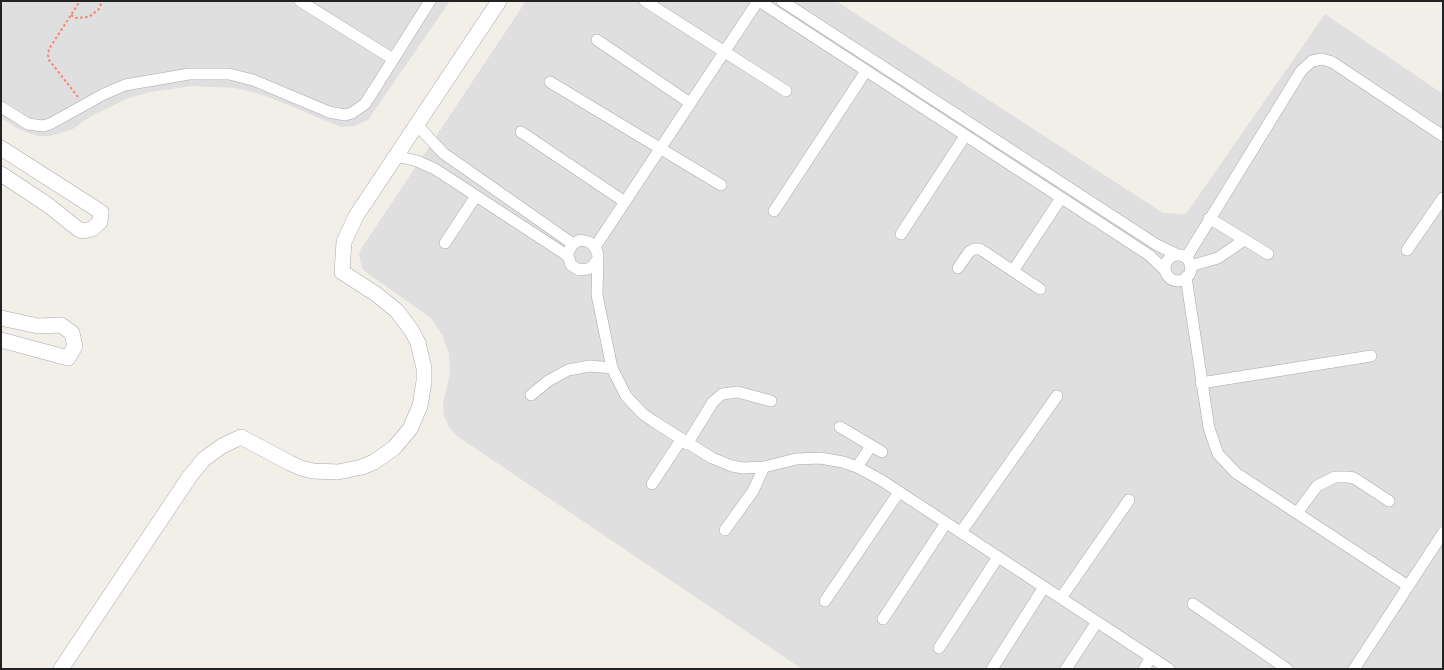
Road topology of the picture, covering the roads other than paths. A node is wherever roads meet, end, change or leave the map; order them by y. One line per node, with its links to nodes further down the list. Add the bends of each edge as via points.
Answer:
1 (300, 1): 11 (street)
2 (430, 1): 11 (street)
3 (499, 1): 17 (street)
4 (645, 1): 10 (street)
5 (759, 1): 8 (street); 10 (street)
6 (782, 1): 7 (street)
7 (810, 19): 8 (street); 25 (street)
8 (802, 30): 12 (street)
9 (596, 40): 15 (street)
10 (725, 52): 14 (street); 15 (street)
11 (393, 59): 16 (street, via 365,104 345,115 329,112 253,80 229,74 189,74 125,86 43,126 28,124)
12 (866, 71): 19 (street); 33 (street)
13 (550, 82): 22 (street)
14 (786, 91)
15 (690, 103): 22 (street)
16 (1, 106)
17 (417, 125): 23 (street); 24 (street)
18 (521, 132): 32 (street)
19 (965, 136): 25 (street); 35 (street)
20 (1443, 136): 34 (street, via 1332,62 1312,61 1304,67)
21 (1, 148): 26 (street, via 101,212 100,222 92,229 82,231)
22 (660, 149): 28 (street); 32 (street)
23 (396, 156): 27 (street); 85 (street, via 351,224 344,242 342,272 397,311 418,343 424,381 420,406 410,429 384,455 362,466 338,472 302,468 241,437 222,446 204,459 190,476)
24 (452, 161): 27 (street); 38 (street)
25 (1016, 162): 30 (street); 44 (street)
26 (1, 174)
27 (443, 174): 29 (street)
28 (722, 185)
29 (476, 196): 37 (street); 42 (street)
30 (1061, 198): 47 (street, via 1149,255); 48 (street)
31 (1443, 198): 40 (street)
32 (625, 202): 39 (street)
33 (774, 211)
34 (1209, 218): 36 (street); 44 (street)
35 (901, 234)
36 (1244, 240): 41 (street); 44 (street, via 1218,258)
37 (445, 243)
38 (573, 244): 39 (street, via 585,240); 42 (street)
39 (595, 247): 43 (street)
40 (1407, 250)
41 (1268, 254)
42 (568, 256): 45 (street)
43 (597, 260): 45 (street, via 588,269); 51 (street)
44 (1185, 260): 47 (street, via 1170,258); 49 (street, via 1189,274)
45 (575, 268): 51 (street)
46 (958, 268): 48 (street, via 969,252 977,248)
47 (1165, 270): 49 (street, via 1176,280)
48 (1013, 271): 50 (street)
49 (1186, 277): 56 (street)
50 (1040, 289)
51 (597, 296): 55 (street)
52 (1, 318): 53 (street, via 38,326 61,325 69,329 75,342 74,351 68,358)
53 (1, 340)
54 (1371, 356): 56 (street)
55 (612, 368): 57 (street, via 590,366 568,370); 61 (street, via 620,387 634,405)
56 (1201, 383): 70 (street, via 1210,437 1223,461 1236,474)
57 (531, 395)
58 (1057, 396): 73 (street)
59 (771, 400): 61 (street, via 738,392 722,394)
60 (840, 427): 62 (street)
61 (684, 442): 64 (street, via 732,466); 66 (street)
62 (871, 446): 63 (street); 65 (street)
63 (882, 452)
64 (764, 467): 65 (street, via 808,458 832,459); 72 (street, via 753,491)
65 (857, 467): 67 (street)
66 (652, 484)
67 (899, 492): 71 (street); 79 (street)
68 (1129, 500): 78 (street)
69 (1389, 501): 70 (street, via 1354,478 1335,477 1317,486)
70 (1297, 513): 76 (street)
71 (946, 523): 73 (street); 81 (street)
72 (725, 530)
73 (961, 532): 75 (street)
74 (1443, 533): 76 (street)
75 (998, 557): 77 (street); 83 (street)
76 (1408, 586): 91 (street)
77 (1044, 587): 78 (street); 86 (street)
78 (1061, 598): 82 (street)
79 (824, 601)
80 (1193, 604): 90 (street)
81 (884, 619)
82 (1098, 622): 84 (street); 87 (street)
83 (939, 648)
84 (1151, 658): 88 (street); 89 (street)
85 (61, 669)
86 (992, 669)
87 (1066, 669)
88 (1144, 669)
89 (1169, 669)
90 (1287, 669)
91 (1354, 669)

